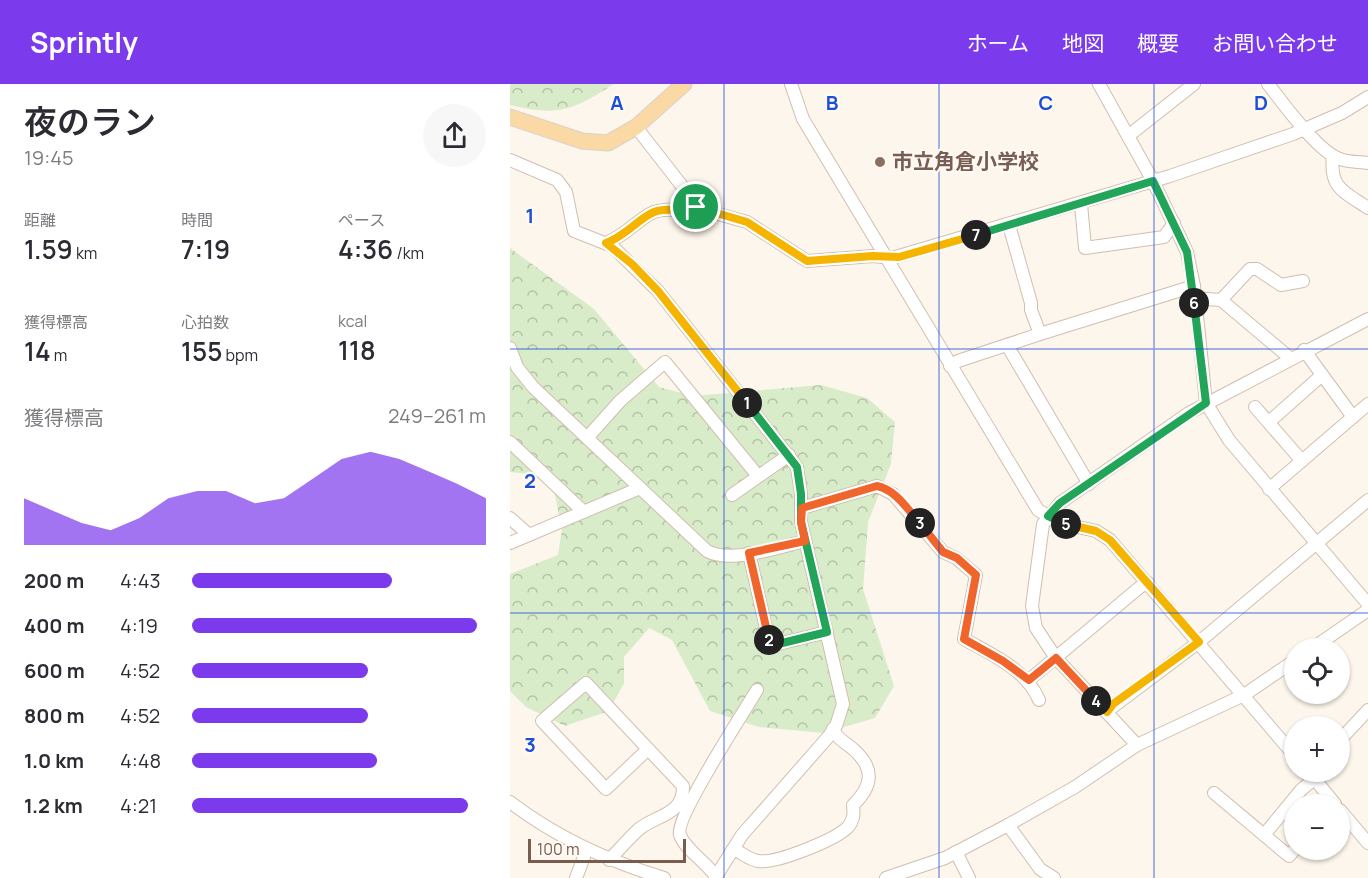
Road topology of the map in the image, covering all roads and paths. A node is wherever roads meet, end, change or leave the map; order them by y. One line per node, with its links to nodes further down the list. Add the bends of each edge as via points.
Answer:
1 (684, 84): 8 (main road)
2 (791, 84): 21 (street, via 803,119)
3 (1099, 84): 10 (street)
4 (1194, 84): 10 (street)
5 (1269, 84): 9 (street)
6 (1368, 97): 9 (street)
7 (510, 117): 8 (main road, via 601,144 612,142)
8 (636, 127): 16 (street)
9 (1305, 129): 11 (street); 14 (street)
10 (1128, 136): 14 (street)
11 (1333, 156): 13 (street); 17 (street, via 1331,171 1338,188)
12 (510, 160): 20 (street, via 557,180 566,192 574,231)
13 (1368, 163)
14 (1153, 181): 15 (street); 18 (street)
15 (1081, 204): 18 (street, via 1085,248 1164,237); 19 (street)
16 (696, 207): 20 (street, via 654,211 627,234); 21 (street, via 747,222 807,261)
17 (1368, 208)
18 (1173, 223): 23 (street, via 1187,252)
19 (1009, 225): 21 (street, via 899,257); 26 (street)
20 (606, 243): 40 (street, via 658,291)
21 (886, 257): 31 (street)
22 (1303, 281): 24 (street, via 1281,285 1257,269 1250,269)
23 (1194, 292): 24 (street); 26 (street); 33 (street)
24 (1221, 300): 30 (street)
25 (1368, 319): 29 (street)
26 (1040, 334): 27 (street)
27 (1007, 345): 31 (street); 43 (street)
28 (510, 348): 38 (street, via 524,377)
29 (1304, 350): 30 (street); 32 (street)
30 (1290, 358): 33 (street)
31 (950, 366): 50 (street, via 1030,498)
32 (1322, 375): 36 (street); 37 (street)
33 (1206, 403): 43 (street); 45 (street, via 1220,428)
34 (1368, 404): 36 (street)
35 (1255, 407): 37 (street)
36 (1353, 417): 41 (street)
37 (1269, 422): 41 (street)
38 (587, 438): 42 (street, via 620,401 665,362); 44 (street)
39 (510, 442): 49 (street)
40 (789, 455): 42 (street); 48 (street, via 797,467)
41 (1302, 461): 45 (street)
42 (758, 476): 46 (street)
43 (1089, 484): 50 (street)
44 (640, 488): 49 (street); 56 (street, via 708,551 725,557)
45 (1269, 489): 55 (street)
46 (732, 495)
47 (1368, 500): 55 (street)
48 (802, 508): 53 (street); 65 (street, via 877,486 886,488 943,552 957,558 976,575 964,639)
49 (585, 512): 52 (street)
50 (1048, 516): 57 (street, via 1060,523 1096,531 1110,540); 63 (street, via 1043,524 1032,617)
51 (510, 518): 52 (street)
52 (529, 535): 54 (street)
53 (805, 541): 56 (street); 60 (street)
54 (510, 543)
55 (1316, 544): 58 (street); 62 (street)
56 (749, 553): 60 (street, via 770,646)
57 (1148, 583): 62 (street); 63 (street)
58 (1368, 604)
59 (1368, 610): 61 (street)
60 (827, 632): 71 (street, via 843,704)
61 (1327, 638)
62 (1199, 642): 67 (street); 70 (street)
63 (1056, 658): 65 (street); 70 (street)
64 (1284, 668): 67 (street)
65 (1029, 680): 68 (street)
66 (757, 690): 93 (street, via 680,826 681,837)
67 (1244, 695): 73 (street); 74 (street)
68 (1039, 700)
69 (1368, 710): 72 (street)
70 (1107, 712): 74 (street)
71 (833, 729): 85 (street); 85 (street, via 837,738 859,754 869,776 866,790 853,805 849,826 819,843 773,859 756,861)
72 (1350, 729)
73 (1284, 743)
74 (1137, 745): 82 (street, via 1075,787)
75 (648, 749): 75 (street, via 586,683 543,721 606,789); 89 (street, via 683,786 682,798 667,815 641,827)
76 (1306, 782): 83 (street)
77 (1318, 782): 79 (street)
78 (1214, 793): 83 (street)
79 (1327, 794)
80 (511, 805): 89 (street, via 579,847)
81 (1350, 822): 84 (street)
82 (1008, 825): 86 (street); 96 (street, via 1032,860)
83 (1264, 835): 87 (street)
84 (1368, 843)
85 (733, 849): 93 (street)
86 (956, 852): 90 (street); 95 (street)
87 (1284, 852)
88 (584, 857): 91 (street)
89 (609, 860): 92 (street)
90 (922, 873): 94 (street)
91 (576, 878)
92 (664, 878)
93 (716, 878)
94 (886, 878)
95 (969, 878)
96 (1054, 878)

